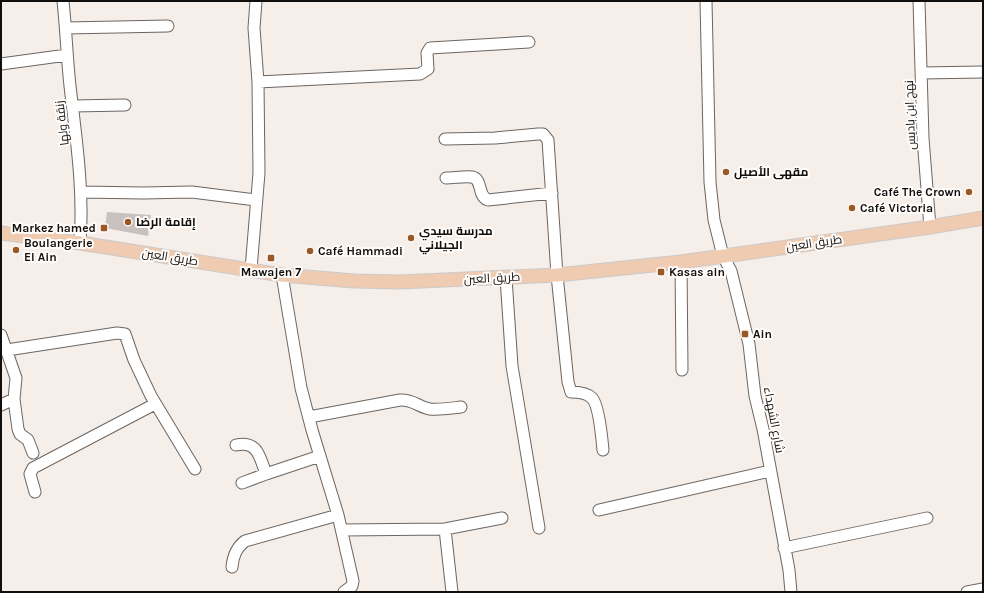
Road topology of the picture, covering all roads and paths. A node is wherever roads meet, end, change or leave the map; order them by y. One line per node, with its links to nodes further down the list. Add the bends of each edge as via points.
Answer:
1 (63, 1): 6 (street, زنقة ولها)
2 (256, 1): 12 (street, via 254,28)
3 (706, 1): 24 (street, شارع الشهداء, via 710,182 714,220)
4 (919, 1): 11 (street, نهج ابن باديس)
5 (168, 26): 6 (street)
6 (66, 28): 8 (street, زنقة ولها)
7 (529, 42): 12 (street, via 430,48 427,53 428,69 420,74)
8 (67, 55): 9 (street); 14 (street, زنقة ولها)
9 (1, 64)
10 (983, 72): 11 (street)
11 (921, 73): 21 (street, نهج ابن باديس)
12 (258, 82): 19 (street)
13 (125, 105): 14 (street)
14 (73, 106): 17 (street, زنقة ولها)
15 (445, 139): 18 (street, via 543,134 548,140)
16 (446, 178): 18 (street, via 475,178 482,196 488,200)
17 (82, 192): 19 (street, via 192,192); 23 (street, زنقة ولها)
18 (552, 194): 28 (street)
19 (256, 200): 26 (street)
20 (983, 218): 21 (main road, طريق العين)
21 (930, 227): 24 (main road, طريق العين)
22 (1, 233): 23 (main road, طريق العين)
23 (80, 243): 26 (main road, طريق العين)
24 (723, 256): 25 (main road, طريق العين); 43 (street, شارع الشهداء, via 730,271 749,344 755,396)
25 (681, 262): 28 (main road, طريق العين); 32 (street)
26 (251, 269): 27 (main road, طريق العين)
27 (282, 275): 29 (main road, طريق العين, via 400,282); 37 (street, via 299,379)
28 (556, 276): 29 (main road, طريق العين); 39 (street, via 568,382 571,392 587,395 594,401)
29 (506, 278): 51 (street, via 512,366)
30 (2, 338): 31 (street)
31 (7, 350): 33 (street, via 16,378); 34 (street, via 123,333)
32 (682, 370)
33 (14, 399): 35 (street); 40 (street, via 19,432 28,440)
34 (155, 404): 42 (street); 46 (street, via 33,468 30,474)
35 (1, 405)
36 (462, 407): 37 (street, via 429,409 409,400 400,400)
37 (309, 417): 41 (street)
38 (236, 446): 44 (street, via 248,444 255,448)
39 (603, 450)
40 (33, 453)
41 (320, 456): 44 (street); 48 (street)
42 (195, 469)
43 (770, 471): 47 (street); 54 (street, شارع الشهداء)
44 (266, 474): 45 (street)
45 (242, 484)
46 (35, 492)
47 (599, 510)
48 (338, 515): 53 (street); 55 (street, via 245,541 236,552)
49 (502, 518): 52 (street)
50 (926, 518): 54 (street)
51 (539, 528)
52 (445, 529): 53 (street); 58 (street)
53 (342, 530): 57 (street, via 353,581 352,586)
54 (784, 548): 59 (street, شارع الشهداء)
55 (232, 567)
56 (983, 588): 60 (street)
57 (344, 592)
58 (452, 592)
59 (791, 592)
60 (967, 592)

